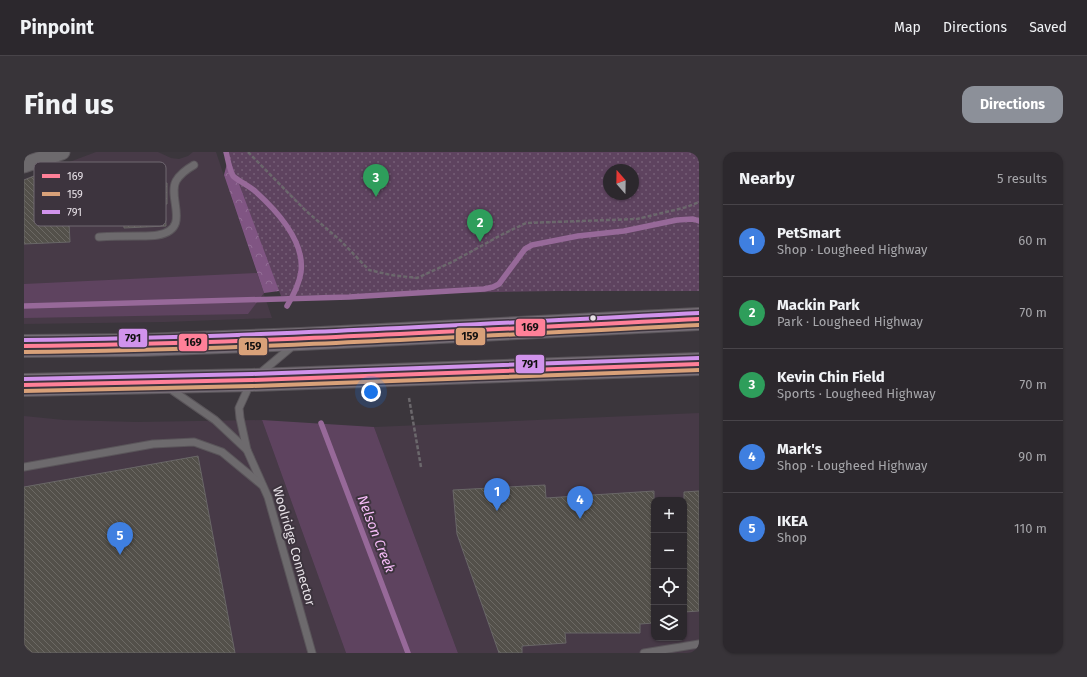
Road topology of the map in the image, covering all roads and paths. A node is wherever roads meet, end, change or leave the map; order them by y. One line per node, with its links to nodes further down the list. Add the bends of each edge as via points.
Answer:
1 (62, 152): 3 (street)
2 (248, 152): 5 (path, via 369,270 417,278 526,223 637,219)
3 (24, 165)
4 (194, 165): 6 (lane, via 175,182 177,214 174,226 167,232 158,236)
5 (699, 202)
6 (100, 237)
7 (699, 319): 8 (main road)
8 (301, 339): 9 (main road, via 140,346); 11 (lane)
9 (24, 346)
10 (699, 364): 11 (main road)
11 (252, 380): 12 (main road); 15 (lane, Woolridge Connector, via 239,408)
12 (161, 382): 13 (main road); 15 (lane, via 215,420)
13 (24, 385)
14 (409, 398): 17 (path)
15 (247, 450): 18 (lane, Woolridge Connector)
16 (24, 466): 18 (lane, via 153,444 194,442 222,452)
17 (421, 467)
18 (265, 488): 20 (lane, Woolridge Connector)
19 (699, 644): 21 (lane)
20 (312, 653)
21 (644, 653)

